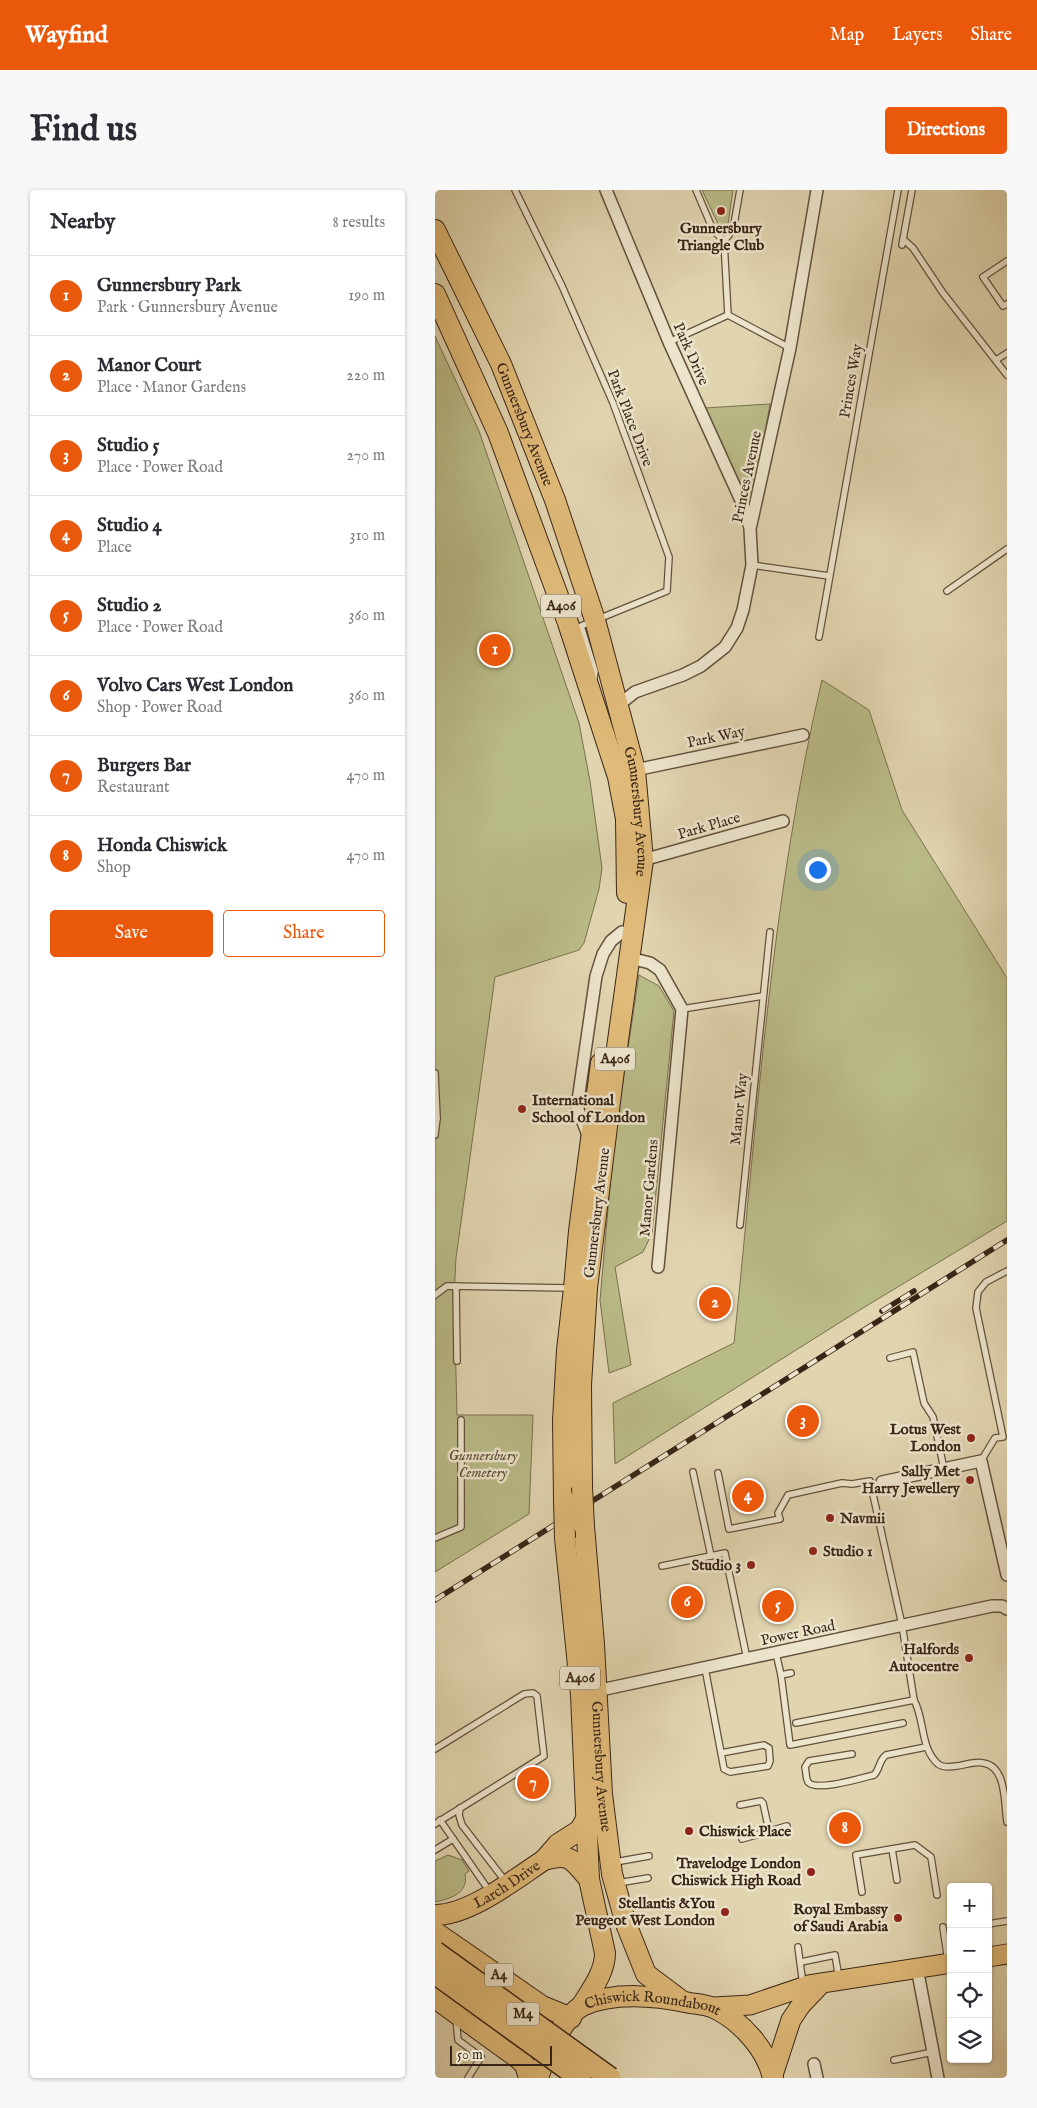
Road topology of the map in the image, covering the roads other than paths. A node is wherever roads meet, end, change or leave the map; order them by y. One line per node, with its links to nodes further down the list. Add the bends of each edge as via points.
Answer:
1 (515, 190): 24 (lane, Park Place Drive, via 562,286 613,403 669,557 667,592)
2 (606, 190): 14 (street, Park Drive)
3 (696, 190): 9 (lane, via 713,230)
4 (740, 190): 9 (lane, via 733,230)
5 (817, 190): 15 (street, Princes Avenue)
6 (898, 190): 22 (lane, Princes Way)
7 (912, 190): 17 (lane, via 903,242 913,248)
8 (435, 230): 24 (highway, Gunnersbury Avenue / A406, via 501,364 555,500)
9 (724, 241): 13 (lane)
10 (1007, 261): 12 (lane, via 983,277 1003,306)
11 (435, 294): 26 (highway, Gunnersbury Avenue / A406, via 498,433)
12 (1007, 304)
13 (728, 315): 14 (lane); 15 (lane)
14 (669, 342): 19 (street, Park Drive, via 744,507)
15 (790, 348): 19 (street, Princes Avenue)
16 (1007, 353): 17 (lane)
17 (996, 360): 18 (lane)
18 (1007, 375)
19 (750, 529): 21 (street, Princes Avenue)
20 (1007, 549): 23 (lane)
21 (751, 564): 22 (lane); 27 (street, Princes Avenue, via 743,610 725,647 701,666)
22 (829, 576): 25 (lane, Princes Way)
23 (947, 591)
24 (595, 620): 26 (lane, via 581,626 595,672); 27 (highway, Gunnersbury Avenue / A406)
25 (819, 637)
26 (593, 698): 43 (highway, Gunnersbury Avenue / A406, via 619,777 626,819 628,884 590,1139)
27 (617, 702): 29 (highway, Gunnersbury Avenue / A406)
28 (803, 735): 29 (street, Park Way)
29 (635, 770): 31 (highway, Gunnersbury Avenue / A406)
30 (783, 821): 31 (street, Park Place)
31 (643, 860): 33 (highway, Gunnersbury Avenue / A406)
32 (769, 932): 34 (lane, Manor Way)
33 (630, 958): 35 (street, via 650,963 660,970); 65 (highway, Gunnersbury Avenue / A406, bridge, via 587,1288 581,1385 582,1488)
34 (763, 996): 35 (lane); 39 (lane, Manor Way)
35 (682, 1009): 40 (street, Manor Gardens)
36 (435, 1073): 37 (lane)
37 (436, 1118): 38 (lane)
38 (435, 1135)
39 (740, 1225)
40 (657, 1267)
41 (1007, 1271): 48 (lane, via 985,1282 978,1292 976,1308 1003,1437 995,1438)
42 (456, 1286): 43 (lane); 44 (lane, via 447,1286); 46 (lane)
43 (575, 1288): 75 (highway, Gunnersbury Avenue / A406, bridge, via 563,1420 564,1499 581,1695)
44 (435, 1295)
45 (890, 1358): 49 (lane, via 913,1352 924,1403 933,1417)
46 (457, 1361)
47 (461, 1420): 53 (lane, via 461,1527)
48 (981, 1461): 49 (street); 54 (street)
49 (944, 1469): 52 (street)
50 (693, 1472): 55 (lane)
51 (718, 1473): 59 (lane, via 729,1529 779,1518 778,1513 788,1495 842,1483 870,1481)
52 (881, 1482)
53 (435, 1538)
54 (1005, 1551): 57 (street)
55 (711, 1556): 56 (lane); 61 (lane, via 725,1553)
56 (662, 1566)
57 (1007, 1575)
58 (1007, 1607): 59 (street, Power Road, via 992,1606)
59 (903, 1625): 60 (street, Power Road); 66 (lane)
60 (776, 1653): 61 (street, Power Road); 64 (lane)
61 (747, 1659): 62 (street, Power Road)
62 (705, 1668): 65 (street, Power Road); 71 (lane)
63 (791, 1673): 64 (lane)
64 (781, 1675): 68 (lane, via 790,1745)
65 (597, 1691): 86 (highway, Gunnersbury Avenue / A406, via 602,1794)
66 (914, 1700): 67 (lane); 69 (lane, via 920,1711)
67 (796, 1723)
68 (903, 1723)
69 (926, 1747): 72 (lane, via 886,1755 881,1758 878,1772 874,1775 823,1786 807,1781 805,1767 809,1761); 77 (lane, via 939,1764 949,1767 983,1763 996,1768)
70 (435, 1749): 74 (lane, via 524,1694 537,1696 544,1756)
71 (721, 1753): 71 (lane, via 764,1745 769,1748 770,1761 768,1766 730,1772 724,1769)
72 (852, 1754)
73 (740, 1805): 79 (lane, via 761,1801)
74 (460, 1808): 76 (lane); 91 (lane, via 462,1825)
75 (586, 1819): 85 (highway, Larch Drive, via 580,1830 558,1844); 88 (highway, Gunnersbury Avenue / A406)
76 (438, 1822): 81 (lane)
77 (1007, 1822)
78 (787, 1826): 79 (lane)
79 (769, 1830): 80 (lane)
80 (742, 1838)
81 (453, 1839): 83 (lane); 91 (lane)
82 (892, 1849): 89 (lane); 92 (lane, via 856,1855); 93 (lane, via 915,1845 931,1857)
83 (435, 1850)
84 (649, 1856): 86 (lane)
85 (544, 1860): 88 (highway, Larch Drive, via 567,1857); 91 (highway, Larch Drive)
86 (611, 1863): 90 (highway, Gunnersbury Avenue / A406)
87 (647, 1878): 90 (lane)
88 (589, 1879): 115 (highway, Gunnersbury Avenue / A406, via 605,1960 600,1976)
89 (897, 1880)
90 (615, 1884): 113 (highway, Gunnersbury Avenue / A406, via 626,1924 646,1974)
91 (499, 1889): 94 (highway, Larch Drive)
92 (862, 1892)
93 (937, 1895)
94 (468, 1908): 95 (highway, Larch Drive); 100 (highway, Larch Drive, via 458,1930)
95 (435, 1916)
96 (1007, 1921): 97 (lane)
97 (992, 1923)
98 (943, 1926): 102 (lane)
99 (435, 1932): 100 (highway, A4)
100 (456, 1945): 115 (highway, A4, via 542,2006)
101 (798, 1947): 106 (lane)
102 (947, 1947)
103 (435, 1952): 125 (highway, M4, bridge)
104 (1007, 1954): 105 (main road)
105 (992, 1956)
106 (801, 1962): 110 (lane, via 835,1955); 111 (lane)
107 (947, 1963): 108 (main road)
108 (917, 1968): 110 (main road); 117 (street)
109 (435, 1973): 124 (highway, M4, bridge)
110 (840, 1981): 111 (main road)
111 (812, 1986): 114 (main road, via 761,2003); 121 (main road, via 791,2020)
112 (435, 1998): 116 (highway)
113 (682, 2001): 114 (highway, Chiswick Roundabout); 115 (highway, Chiswick Roundabout, via 652,1996 626,1997)
114 (714, 2008): 121 (highway, Chiswick Roundabout, via 752,2038)
115 (577, 2011): 123 (highway, Chiswick Roundabout, via 553,2042)
116 (456, 2023): 120 (lane, via 458,2040 481,2057); 122 (highway, via 519,2059)
117 (933, 2052): 118 (lane); 127 (street)
118 (894, 2060)
119 (814, 2064): 126 (street)
120 (470, 2077)
121 (773, 2077)
122 (529, 2078)
123 (538, 2078)
124 (580, 2078)
125 (610, 2078)
126 (817, 2078)
127 (938, 2078)

